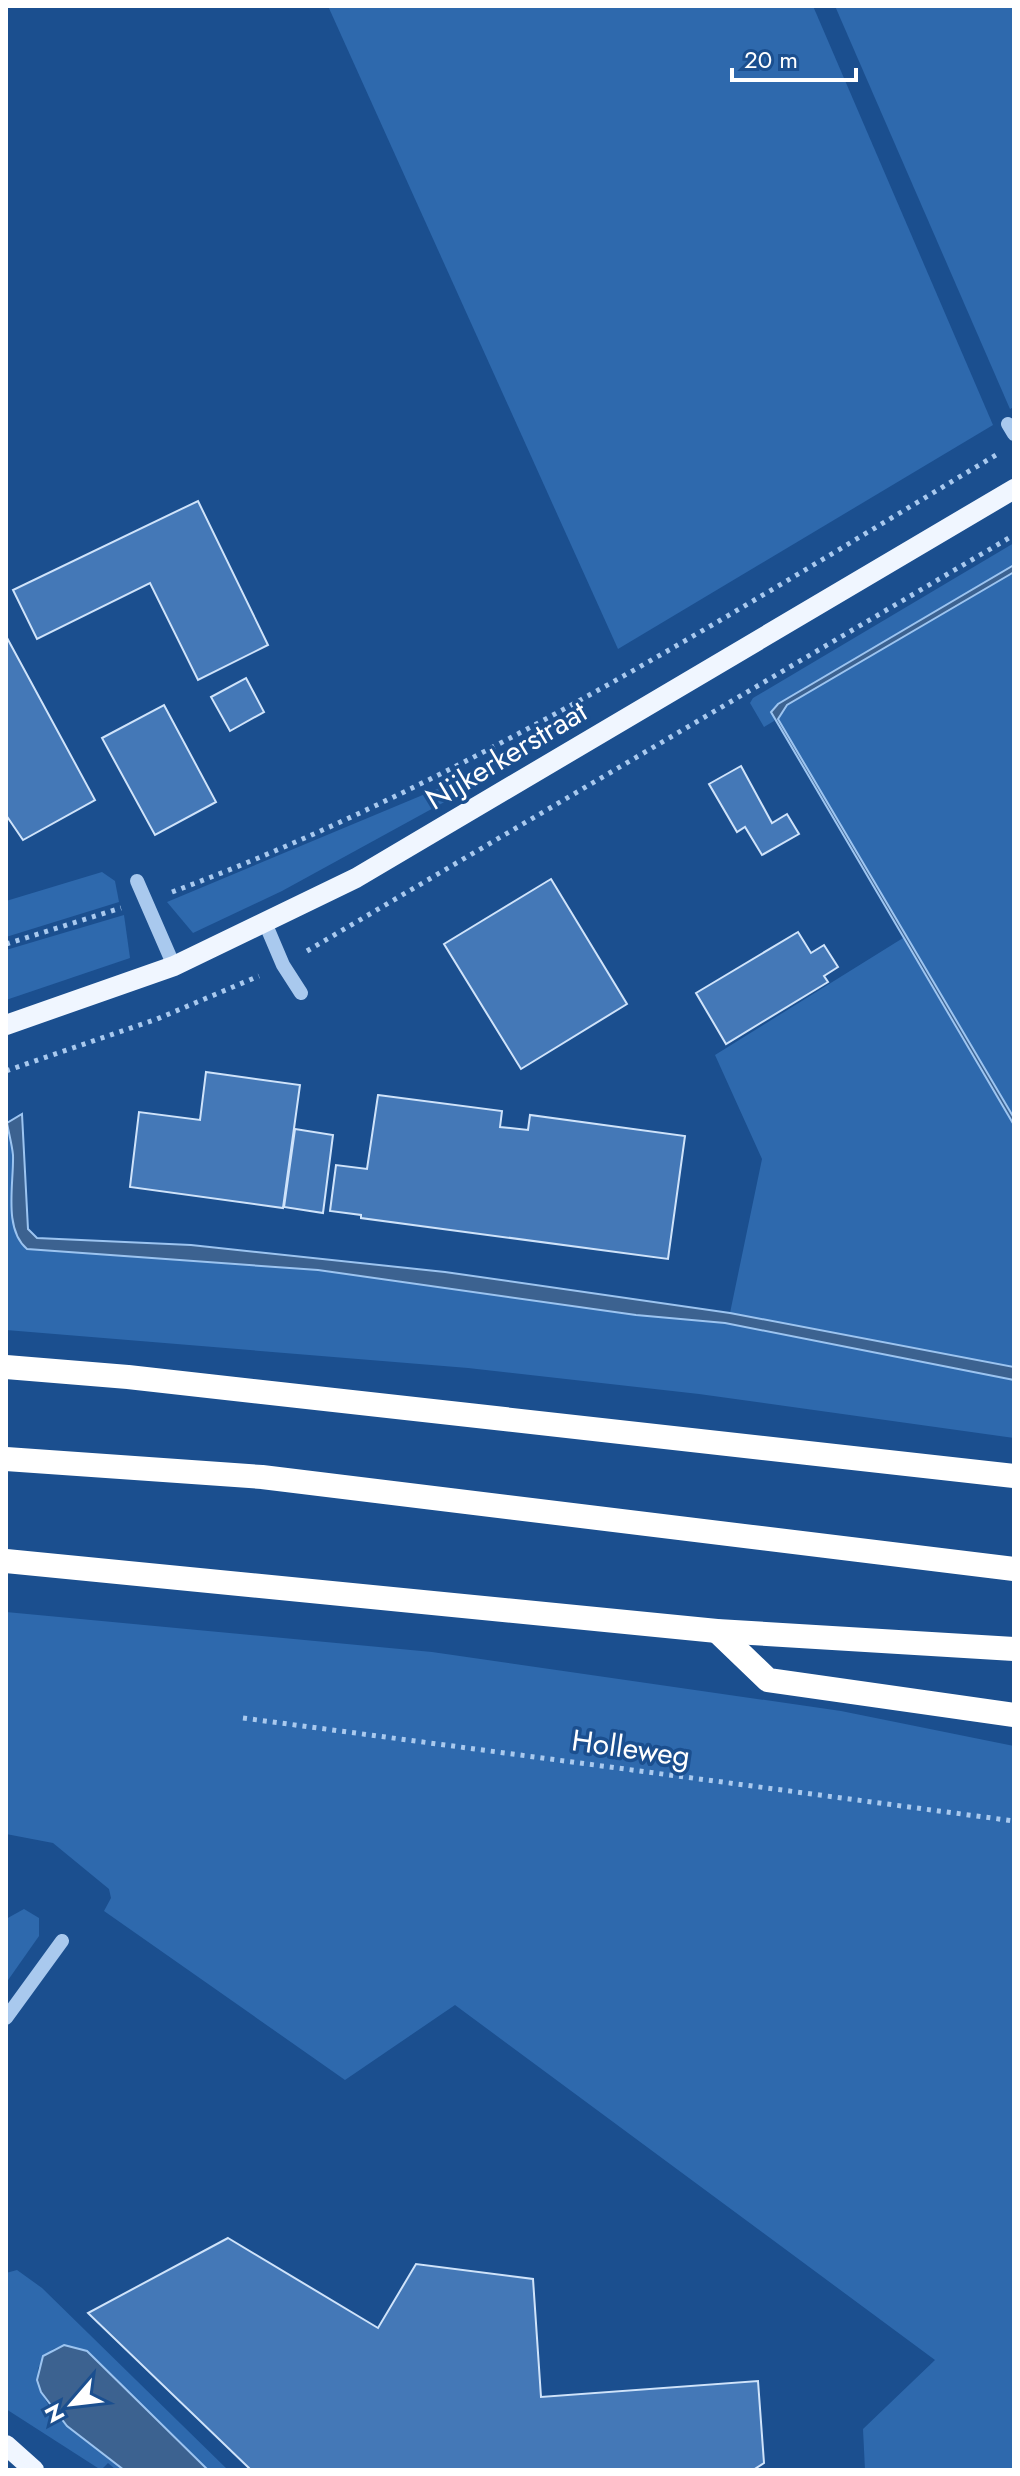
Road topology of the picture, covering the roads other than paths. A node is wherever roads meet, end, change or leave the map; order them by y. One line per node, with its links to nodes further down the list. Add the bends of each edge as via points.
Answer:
1 (1014, 489): 3 (main road, Nijkerkerstraat, via 383,862)
2 (137, 881): 4 (street)
3 (266, 925): 4 (main road, Nijkerkerstraat); 5 (street)
4 (174, 966): 6 (main road, Nijkerkerstraat)
5 (301, 993)
6 (6, 1025)
7 (6, 1367): 9 (highway)
8 (6, 1459): 11 (highway, via 262,1477)
9 (1014, 1476)
10 (6, 1561): 12 (highway)
11 (1014, 1569)
12 (717, 1631): 13 (highway); 14 (highway, via 768,1680)
13 (1014, 1649)
14 (1014, 1715)
15 (62, 1941): 16 (street)
16 (6, 2018)
17 (6, 2445): 18 (main road)
18 (34, 2470)

